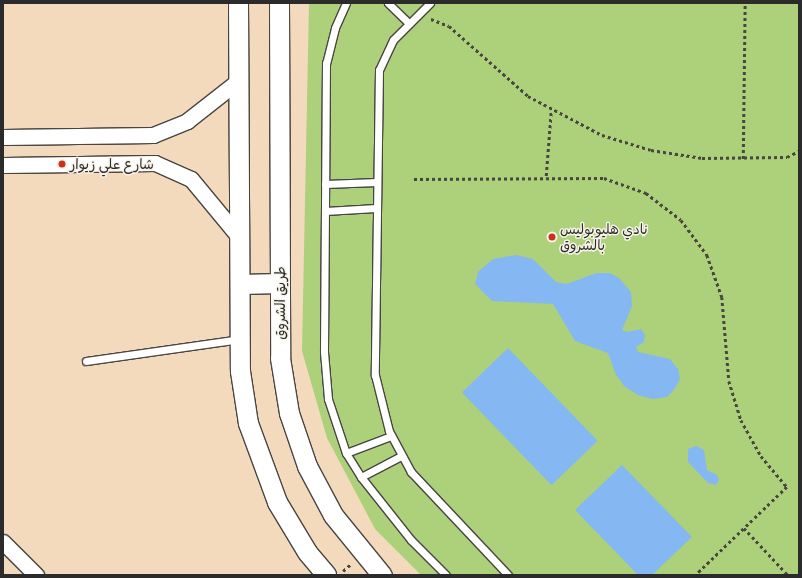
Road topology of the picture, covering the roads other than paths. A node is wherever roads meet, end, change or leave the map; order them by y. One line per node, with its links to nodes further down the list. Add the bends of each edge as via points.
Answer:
1 (238, 3): 7 (street)
2 (279, 3): 15 (street, طريق الشروق)
3 (346, 3): 11 (lane, via 335,28 326,63)
4 (388, 3): 6 (lane)
5 (428, 4): 6 (lane)
6 (409, 24): 10 (lane, via 386,51 379,70)
7 (238, 81): 8 (street, via 187,121 153,135); 14 (street)
8 (3, 137)
9 (3, 165): 14 (street, via 155,163 191,180)
10 (377, 182): 11 (lane); 12 (lane)
11 (325, 184): 13 (lane)
12 (376, 208): 13 (lane); 19 (lane, via 375,375)
13 (325, 211): 20 (lane, via 325,375 332,417)
14 (239, 237): 16 (street)
15 (280, 283): 16 (street); 28 (street, طريق الشروق, via 280,358 289,413 307,466 333,515)
16 (240, 284): 17 (street)
17 (240, 339): 18 (lane); 27 (street, via 248,424 261,466 306,552)
18 (86, 361)
19 (391, 436): 20 (lane); 21 (lane)
20 (346, 453): 22 (lane)
21 (402, 456): 22 (lane); 30 (lane, via 411,472)
22 (362, 477): 29 (lane, via 411,540)
23 (3, 529): 25 (street)
24 (3, 542): 25 (street)
25 (16, 555): 26 (street)
26 (36, 575)
27 (326, 575)
28 (382, 575)
29 (446, 575)
30 (508, 575)

